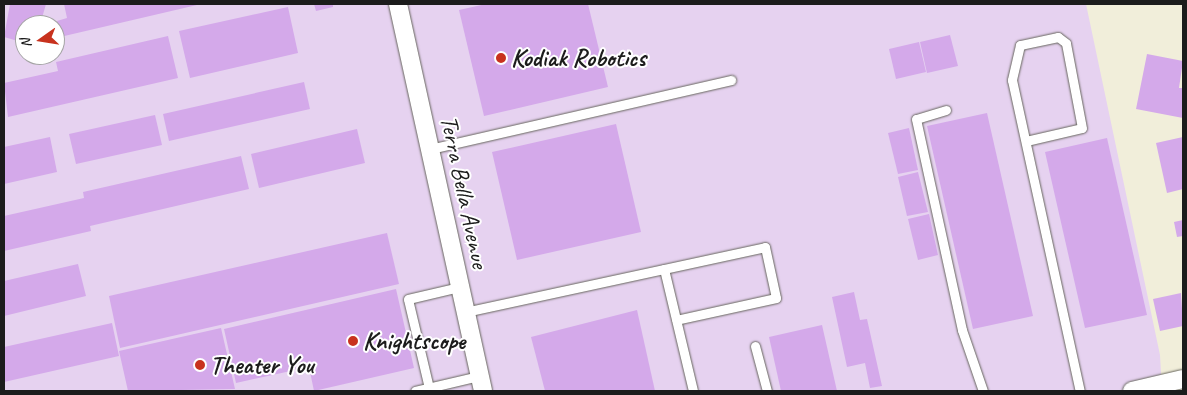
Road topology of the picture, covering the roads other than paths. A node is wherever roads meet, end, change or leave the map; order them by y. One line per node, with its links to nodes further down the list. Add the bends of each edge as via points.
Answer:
1 (398, 4): 5 (street, Terra Bella Avenue)
2 (731, 80): 5 (lane)
3 (946, 110): 17 (lane, via 916,119 962,330)
4 (1026, 141): 4 (lane, via 1012,80 1020,45 1058,37 1066,43 1082,128); 18 (lane)
5 (430, 149): 7 (street, Terra Bella Avenue)
6 (664, 269): 8 (lane); 9 (lane); 9 (lane, via 765,247 776,298)
7 (459, 287): 8 (street, Terra Bella Avenue); 13 (lane, via 408,299)
8 (465, 312): 12 (street, Terra Bella Avenue)
9 (676, 320): 15 (lane)
10 (755, 346): 16 (lane)
11 (1181, 383): 19 (street)
12 (481, 384): 13 (lane)
13 (429, 388): 14 (lane)
14 (415, 391)
15 (693, 391)
16 (767, 391)
17 (983, 391)
18 (1080, 391)
19 (1132, 391)

